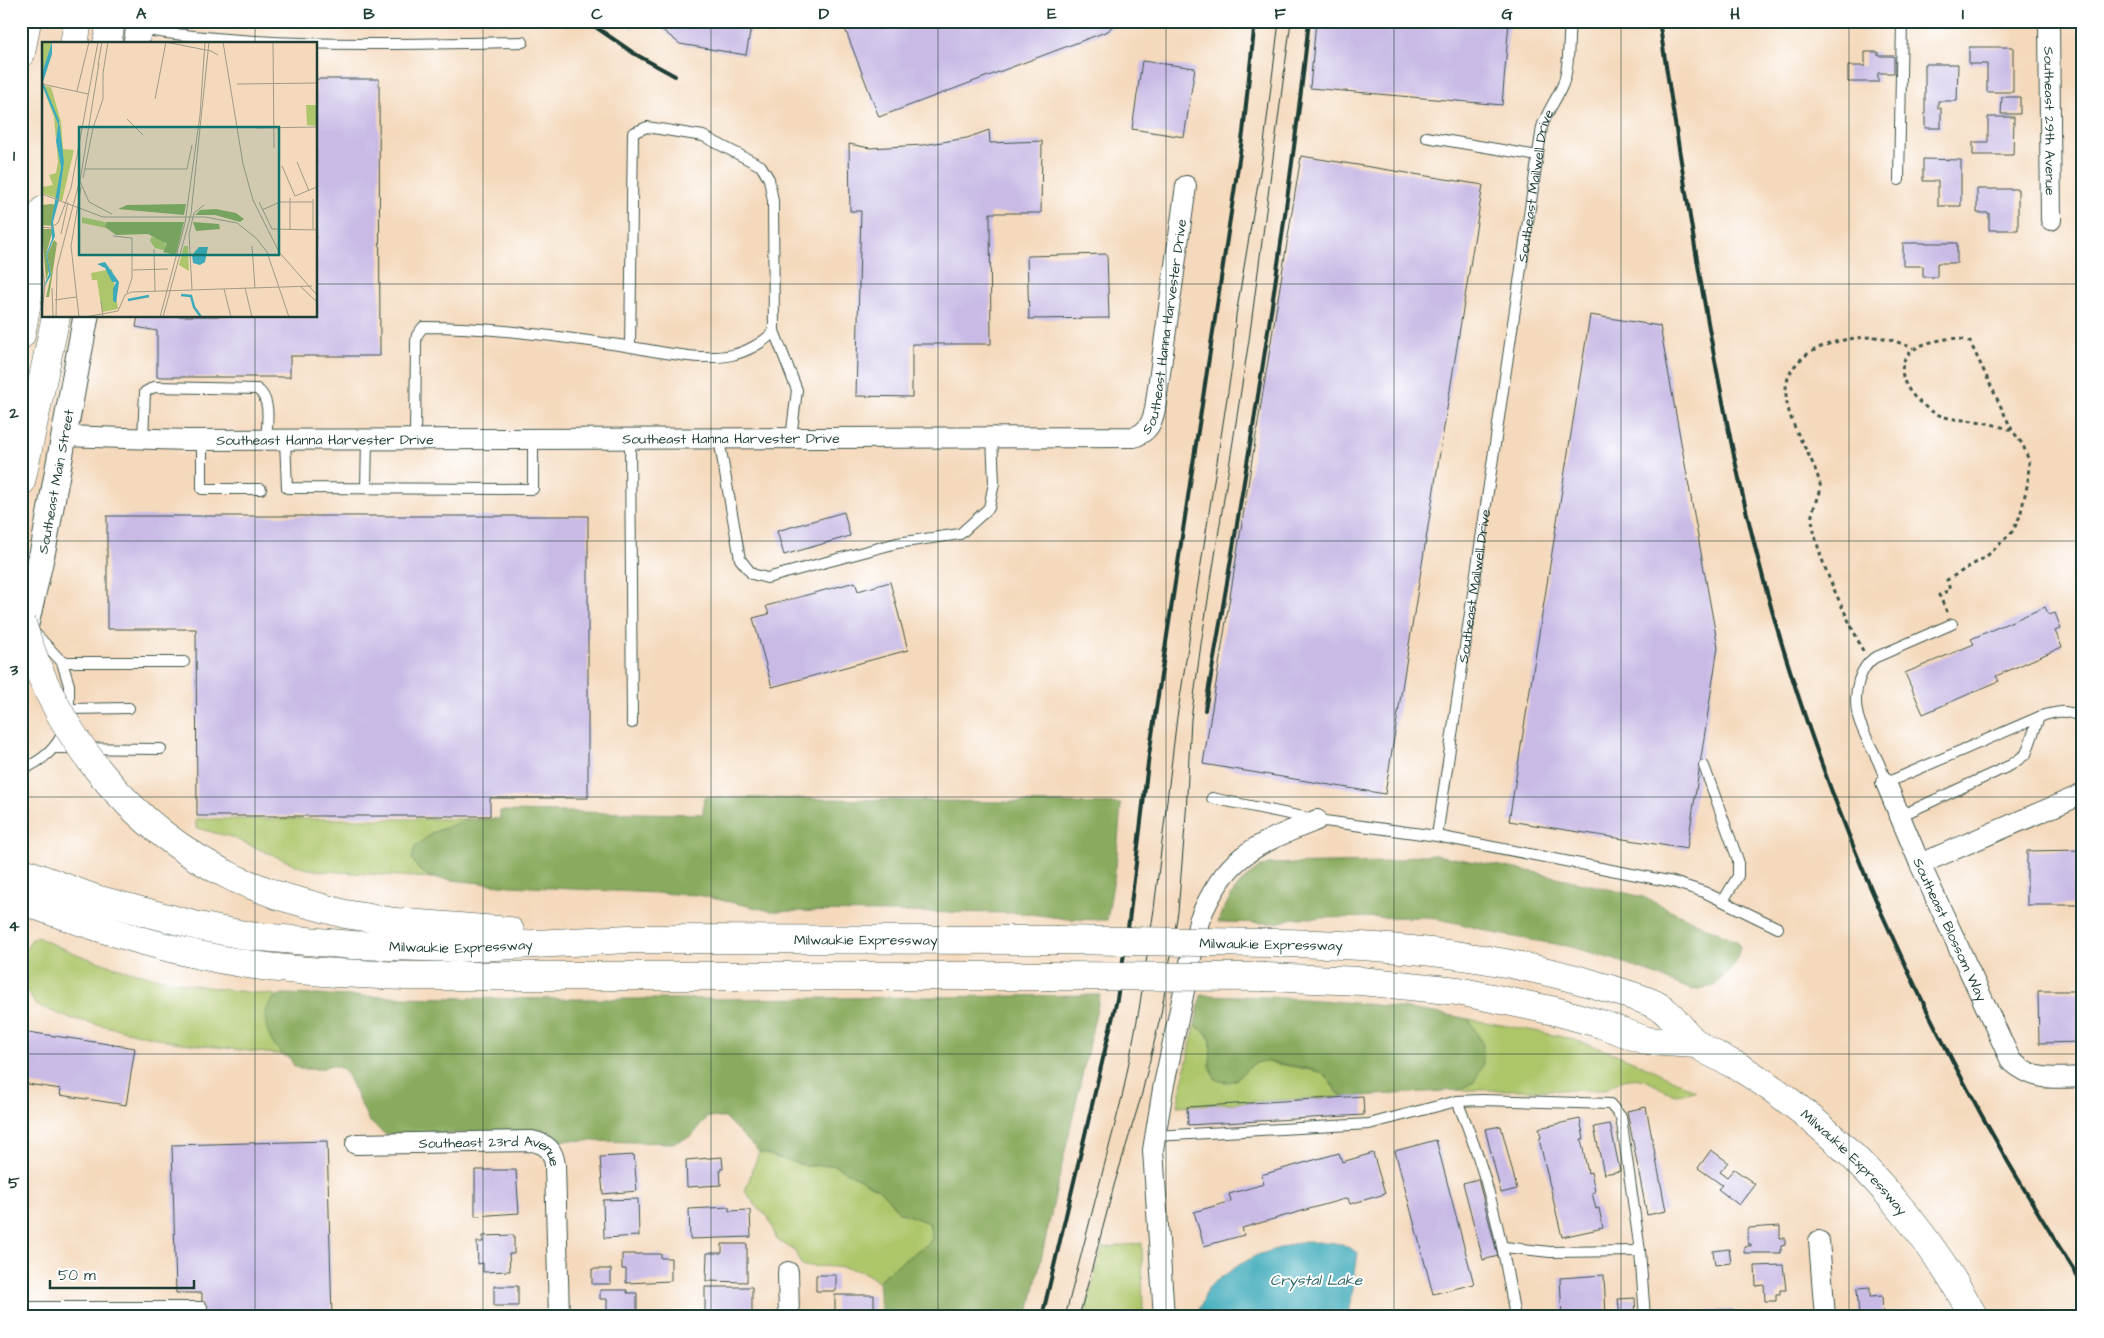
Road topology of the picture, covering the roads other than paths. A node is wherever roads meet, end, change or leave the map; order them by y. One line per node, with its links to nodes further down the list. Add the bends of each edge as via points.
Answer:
1 (27, 21): 13 (main road)
2 (78, 21): 8 (main road)
3 (111, 21): 9 (main road)
4 (1570, 21): 15 (lane, Southeast Mailwell Drive, via 1566,75 1546,116)
5 (1902, 21): 16 (lane)
6 (2049, 21): 18 (street, Southeast 29th Avenue)
7 (138, 31): 10 (lane)
8 (74, 42)
9 (107, 42)
10 (258, 42)
11 (318, 42): 12 (lane)
12 (523, 42)
13 (21, 53)
14 (1426, 137): 15 (lane)
15 (1538, 156): 57 (lane, Southeast Mailwell Drive)
16 (1899, 180)
17 (1186, 186): 26 (street, Southeast Hanna Harvester Drive, via 1155,409 1148,428 1134,437)
18 (2051, 220)
19 (42, 221): 23 (main road)
20 (56, 318): 36 (main road)
21 (86, 318): 25 (street, Southeast Main Street)
22 (774, 331): 24 (lane, via 769,338 733,355 697,356); 24 (lane, via 773,201 769,179 761,166 703,136 647,126 634,133); 27 (lane, via 797,390)
23 (21, 335)
24 (630, 347): 35 (lane, via 532,333 423,327 416,342)
25 (63, 436): 28 (street, Southeast Hanna Harvester Drive); 40 (street, Southeast Main Street, via 44,545)
26 (992, 437): 27 (street, Southeast Hanna Harvester Drive); 31 (lane, via 994,483 989,508 960,534 897,543 768,578 752,574 740,559)
27 (791, 438): 31 (street, Southeast Hanna Harvester Drive)
28 (143, 439): 32 (street, Southeast Hanna Harvester Drive); 33 (lane, via 144,399 146,392 154,387 257,389 264,393 267,401)
29 (533, 439): 30 (street, Southeast Hanna Harvester Drive); 35 (street, Southeast Hanna Harvester Drive); 37 (lane, via 533,489)
30 (630, 439): 31 (street, Southeast Hanna Harvester Drive); 47 (lane)
31 (719, 439)
32 (202, 440): 33 (street, Southeast Hanna Harvester Drive); 38 (lane, via 202,489)
33 (276, 440): 34 (street, Southeast Hanna Harvester Drive); 37 (lane, via 287,488)
34 (367, 440): 35 (street, Southeast Hanna Harvester Drive); 37 (lane)
35 (415, 440)
36 (21, 482)
37 (366, 488)
38 (261, 489)
39 (1952, 624): 52 (lane, via 1868,662 1861,675 1855,707 1869,746 1882,765)
40 (23, 631): 41 (lane); 63 (main road, bridge, via 61,718 105,779 160,831 197,857 236,878 279,896 338,912 395,922)
41 (62, 662): 42 (lane); 44 (lane, via 69,685)
42 (184, 662)
43 (130, 708): 44 (lane)
44 (70, 709): 48 (lane, via 65,729)
45 (2039, 717): 46 (lane, via 2072,712); 52 (lane); 55 (lane, via 2026,754 2011,765)
46 (2083, 718)
47 (632, 723)
48 (53, 748): 49 (lane); 51 (lane, via 46,757)
49 (161, 749)
50 (1704, 766): 60 (lane, via 1738,860 1738,876)
51 (21, 770)
52 (1886, 783): 55 (street, Southeast Blossom Way)
53 (2083, 794): 58 (street)
54 (1212, 798): 56 (lane)
55 (1900, 816): 58 (street, Southeast Blossom Way)
56 (1317, 820): 57 (lane); 67 (street, via 1267,841 1234,862 1206,904 1199,921)
57 (1437, 836): 60 (lane, via 1672,882)
58 (1920, 864): 65 (street, Southeast Blossom Way, via 2010,1060 2023,1072 2039,1078)
59 (21, 871): 63 (main road, Milwaukie Expressway, via 96,899 198,926 301,942 458,948)
60 (1723, 901): 62 (lane)
61 (32, 904): 64 (main road, Milwaukie Expressway, bridge, via 193,953 300,970 406,976 1265,977 1362,981 1458,991 1555,1010 1647,1041)
62 (1778, 928)
63 (628, 939): 64 (main road, Milwaukie Expressway, bridge, via 1272,943 1410,950 1519,965 1614,990 1659,1007)
64 (1697, 1044): 81 (main road, Milwaukie Expressway, via 1784,1097 1856,1159 1918,1229)
65 (2083, 1077)
66 (1457, 1101): 67 (lane, via 1369,1124); 70 (lane, via 1473,1138); 71 (lane, via 1610,1104 1621,1117)
67 (1154, 1143): 77 (street)
68 (356, 1144): 75 (street, Southeast 23rd Avenue, via 532,1141 547,1146 555,1165)
69 (1819, 1241): 80 (street)
70 (1504, 1247): 71 (lane, via 1550,1252); 78 (lane)
71 (1640, 1251): 79 (lane)
72 (788, 1272): 76 (street)
73 (21, 1307): 74 (lane)
74 (202, 1307)
75 (559, 1317)
76 (789, 1317)
77 (1164, 1317)
78 (1515, 1317)
79 (1645, 1317)
80 (1825, 1317)
81 (1974, 1317)

